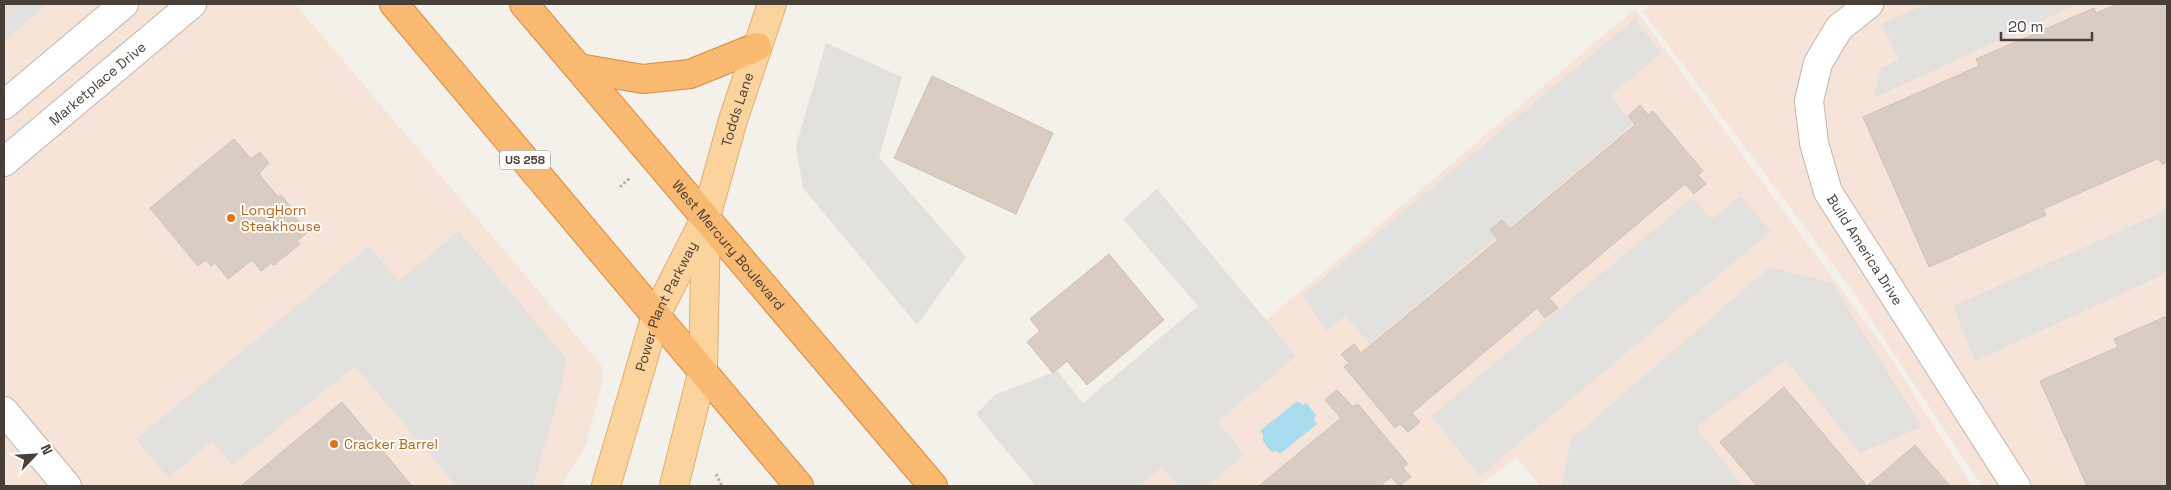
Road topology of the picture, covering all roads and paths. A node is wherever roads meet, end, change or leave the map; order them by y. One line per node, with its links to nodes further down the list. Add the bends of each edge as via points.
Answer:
1 (124, 4): 9 (lane)
2 (192, 4): 10 (lane, Marketplace Drive)
3 (394, 4): 14 (highway, US 258)
4 (524, 4): 8 (highway, West Mercury Boulevard)
5 (772, 4): 7 (main road, Todds Lane)
6 (1869, 4): 24 (lane, Build America Drive, via 1838,28 1818,63 1808,101 1814,143 1828,192)
7 (757, 47): 8 (highway, via 690,74 643,79); 13 (main road, Todds Lane)
8 (579, 68): 13 (highway, West Mercury Boulevard)
9 (4, 105)
10 (4, 162)
11 (632, 176): 12 (path)
12 (620, 187)
13 (706, 218): 14 (main road, Power Plant Parkway); 15 (main road, Power Plant Parkway); 23 (highway, West Mercury Boulevard)
14 (656, 316): 15 (highway, US 258); 19 (main road, Power Plant Parkway)
15 (703, 370): 20 (main road, Power Plant Parkway); 22 (highway, US 258)
16 (4, 411): 18 (lane)
17 (716, 474): 21 (path)
18 (67, 486)
19 (606, 486)
20 (674, 486)
21 (722, 486)
22 (799, 486)
23 (933, 486)
24 (2016, 486)

